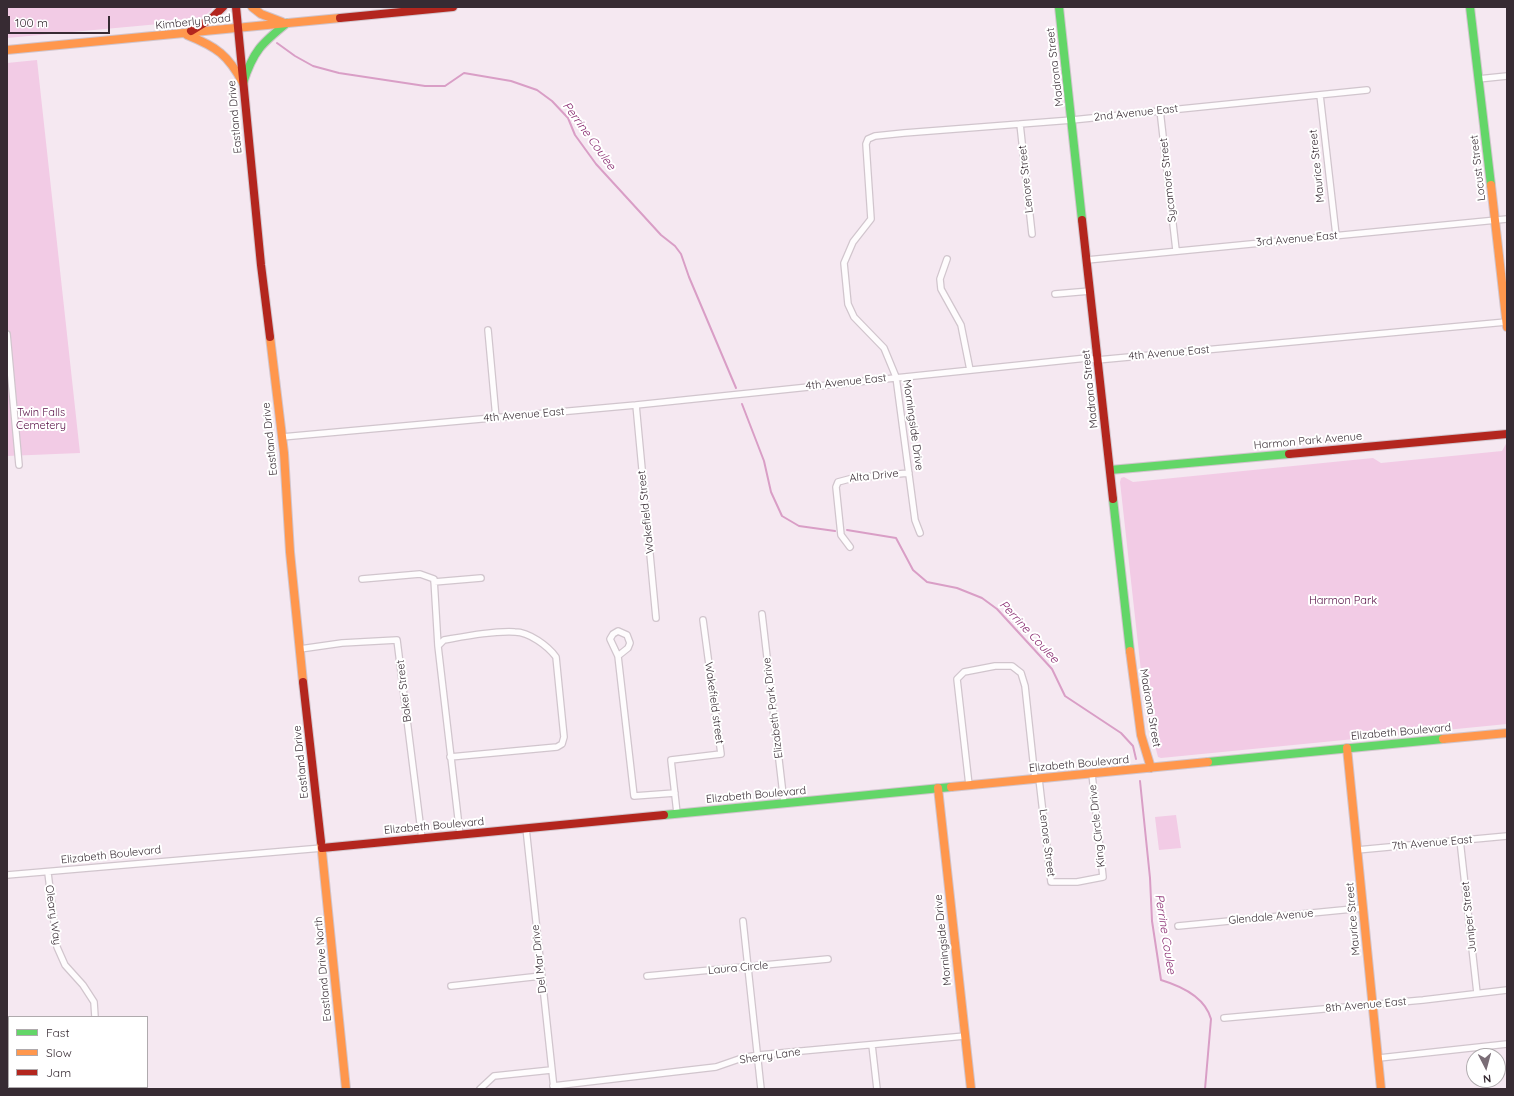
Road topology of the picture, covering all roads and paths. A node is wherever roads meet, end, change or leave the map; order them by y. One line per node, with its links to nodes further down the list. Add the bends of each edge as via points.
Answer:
1 (223, 7): 10 (street, via 202,26)
2 (236, 7): 9 (street, Eastland Drive)
3 (252, 7): 8 (street, via 270,18)
4 (453, 7): 7 (street, Kimberly Road)
5 (1059, 7): 18 (street, Madrona Street)
6 (1470, 7): 13 (street, Locust Street)
7 (388, 10): 8 (street, Kimberly Road)
8 (287, 23): 9 (street, Kimberly Road); 14 (street, via 256,49 249,61)
9 (238, 28): 10 (street, Kimberly Road); 14 (street, Eastland Drive)
10 (186, 34): 11 (street, Kimberly Road); 14 (street, via 212,44 224,53)
11 (7, 50)
12 (1507, 76): 13 (street)
13 (1478, 79): 22 (street, Locust Street)
14 (243, 84): 39 (street, Eastland Drive)
15 (1368, 90): 16 (street, 2nd Avenue East)
16 (1320, 95): 17 (street, 2nd Avenue East); 24 (street, Maurice Street)
17 (1160, 110): 18 (street, 2nd Avenue East); 25 (street, Sycamore Street)
18 (1072, 120): 19 (street, 2nd Avenue East); 27 (street, Madrona Street)
19 (1020, 124): 20 (street, 2nd Avenue East); 23 (street, Lenore Street)
20 (904, 133): 35 (street, Morningside Drive, via 868,139 866,144 871,219 853,242 844,263 848,304 854,317 884,348)
21 (1507, 219): 22 (street, 3rd Avenue East)
22 (1495, 220): 24 (street, 3rd Avenue East); 30 (street, Locust Street)
23 (1032, 234)
24 (1336, 235): 25 (street, 3rd Avenue East)
25 (1176, 250): 27 (street, 3rd Avenue East)
26 (947, 259): 34 (street, via 940,279 941,289 961,325)
27 (1087, 260): 28 (street, Madrona Street)
28 (1090, 291): 29 (street); 33 (street, Madrona Street)
29 (1055, 294)
30 (1507, 325): 33 (street, 4th Avenue East)
31 (488, 330): 37 (street)
32 (7, 334): 40 (street)
33 (1098, 360): 34 (street, 4th Avenue East, via 1087,358); 41 (street, Madrona Street)
34 (970, 370): 35 (street, 4th Avenue East)
35 (896, 377): 36 (street, 4th Avenue East); 42 (street, Morningside Drive)
36 (636, 405): 37 (street, 4th Avenue East); 49 (street, Wakefield Street)
37 (496, 418): 39 (street, 4th Avenue East)
38 (1507, 434): 41 (street, Harmon Park Avenue)
39 (282, 437): 52 (street, Eastland Drive)
40 (19, 465)
41 (1110, 470): 57 (street, Madrona Street, via 1135,697 1141,735)
42 (909, 473): 43 (street, Morningside Drive, via 914,520); 44 (street, Alta Drive, via 853,478 838,482 836,486 841,535)
43 (920, 533)
44 (850, 547)
45 (480, 578): 47 (street)
46 (362, 579): 47 (street, via 420,574 434,579)
47 (434, 582): 51 (street)
48 (762, 614): 63 (street, Elizabeth Park Drive)
49 (656, 618)
50 (703, 620): 62 (street, Wakefield street, via 721,754 671,760)
51 (438, 646): 56 (street); 56 (street, via 444,640 517,632 539,641 550,649 556,657 558,672 564,737 562,744 557,747)
52 (300, 649): 68 (street, Baker Street, via 342,643 397,640); 70 (street, Eastland Drive)
53 (618, 656): 62 (street, via 634,796)
54 (1507, 733): 55 (street, Elizabeth Boulevard)
55 (1347, 748): 57 (street, Elizabeth Boulevard); 71 (street, Maurice Street)
56 (450, 757): 66 (street)
57 (1151, 768): 58 (street, Elizabeth Boulevard)
58 (1092, 774): 59 (street, Elizabeth Boulevard); 74 (street, King Circle Drive, via 1103,877)
59 (1037, 779): 60 (street, Elizabeth Boulevard); 60 (street, via 1025,686 1021,673 1012,666 995,666 964,672 957,680); 74 (street, Lenore Street, via 1051,882)
60 (969, 785): 61 (street, Elizabeth Boulevard)
61 (938, 788): 63 (street, Elizabeth Boulevard); 88 (street, Morningside Drive)
62 (675, 793): 64 (street, Wakefield street)
63 (784, 803): 64 (street, Elizabeth Boulevard)
64 (677, 813): 65 (street, Elizabeth Boulevard)
65 (526, 828): 66 (street, Elizabeth Boulevard); 80 (street, Del Mar Drive)
66 (460, 835): 68 (street, Elizabeth Boulevard)
67 (1507, 836): 69 (street, 7th Avenue East)
68 (422, 839): 70 (street, Elizabeth Boulevard)
69 (1460, 840): 71 (street, 7th Avenue East); 84 (street, Juniper Street)
70 (322, 848): 72 (street, Elizabeth Boulevard); 97 (street, Eastland Drive North)
71 (1357, 850): 75 (street, Maurice Street)
72 (48, 872): 73 (street, Elizabeth Boulevard); 86 (street, Oleary Way, via 57,947 65,966 83,985 94,1002)
73 (7, 875)
74 (1077, 882)
75 (1363, 908): 77 (street, Glendale Avenue); 85 (street, Maurice Street)
76 (743, 922): 79 (street)
77 (1178, 926)
78 (828, 959): 79 (street, Laura Circle)
79 (748, 967): 81 (street, Laura Circle); 91 (street)
80 (541, 976): 82 (street); 93 (street, Del Mar Drive)
81 (647, 976)
82 (451, 986)
83 (1507, 990): 84 (street, 8th Avenue East)
84 (1477, 993): 85 (street, 8th Avenue East)
85 (1372, 1004): 87 (street, 8th Avenue East); 92 (street, Maurice Street)
86 (95, 1016)
87 (1224, 1018)
88 (965, 1036): 90 (street, Sherry Lane); 101 (street, Morningside Drive)
89 (1507, 1044): 92 (street)
90 (872, 1045): 91 (street, Sherry Lane); 100 (street)
91 (758, 1055): 95 (street, Sherry Lane, via 716,1067); 99 (street)
92 (1379, 1058): 102 (street, Maurice Street)
93 (551, 1070): 95 (street, Del Mar Drive); 98 (street, via 494,1076)
94 (7, 1077): 96 (street)
95 (554, 1088)
96 (8, 1089)
97 (346, 1089)
98 (480, 1089)
99 (761, 1089)
100 (877, 1089)
101 (970, 1089)
102 (1381, 1089)

